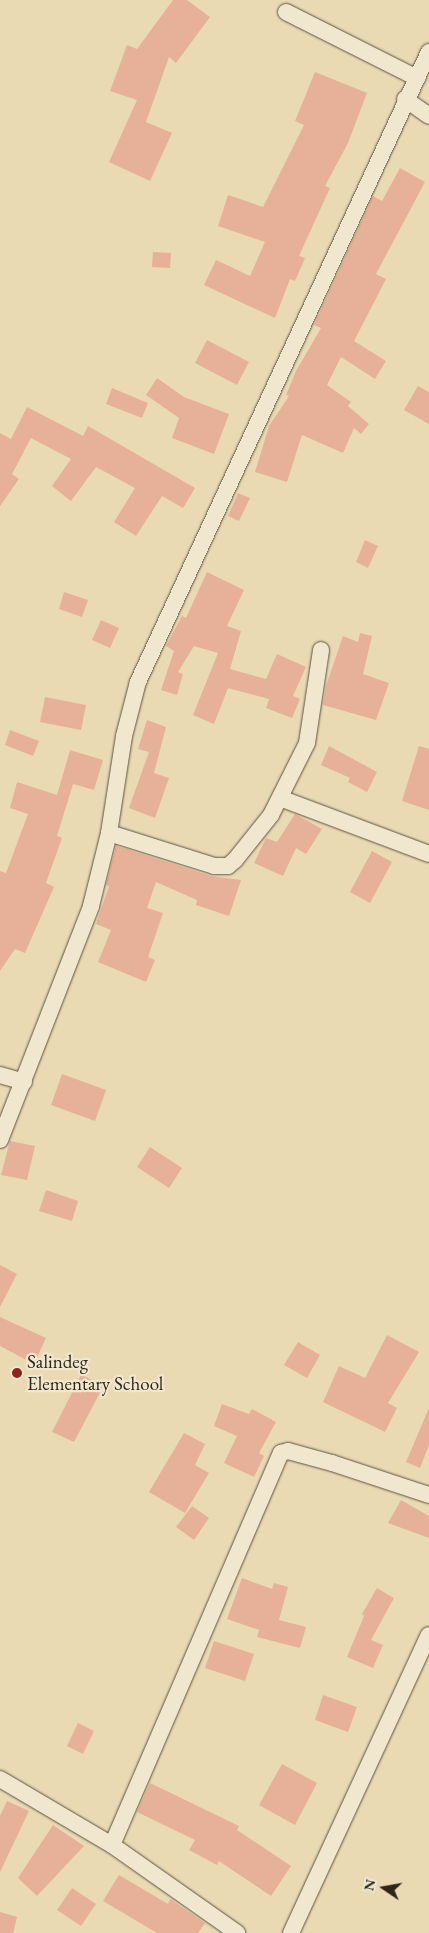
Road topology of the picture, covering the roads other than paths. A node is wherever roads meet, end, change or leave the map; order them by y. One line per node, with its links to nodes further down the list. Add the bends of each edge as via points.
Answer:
1 (286, 12): 3 (street)
2 (429, 52): 3 (street)
3 (417, 78): 4 (street)
4 (405, 100): 5 (street); 8 (street, via 138,682 124,736)
5 (429, 116)
6 (321, 650): 7 (street, via 307,743)
7 (280, 798): 8 (street, via 251,843 228,866 214,866); 9 (street)
8 (109, 833): 11 (street, via 91,906)
9 (429, 854)
10 (0, 1075): 11 (street)
11 (24, 1082): 12 (street)
12 (0, 1140)
13 (429, 1495): 16 (street, via 332,1463 281,1452)
14 (429, 1635): 18 (street)
15 (2, 1786): 16 (street)
16 (112, 1845): 17 (street)
17 (237, 1933)
18 (290, 1933)

